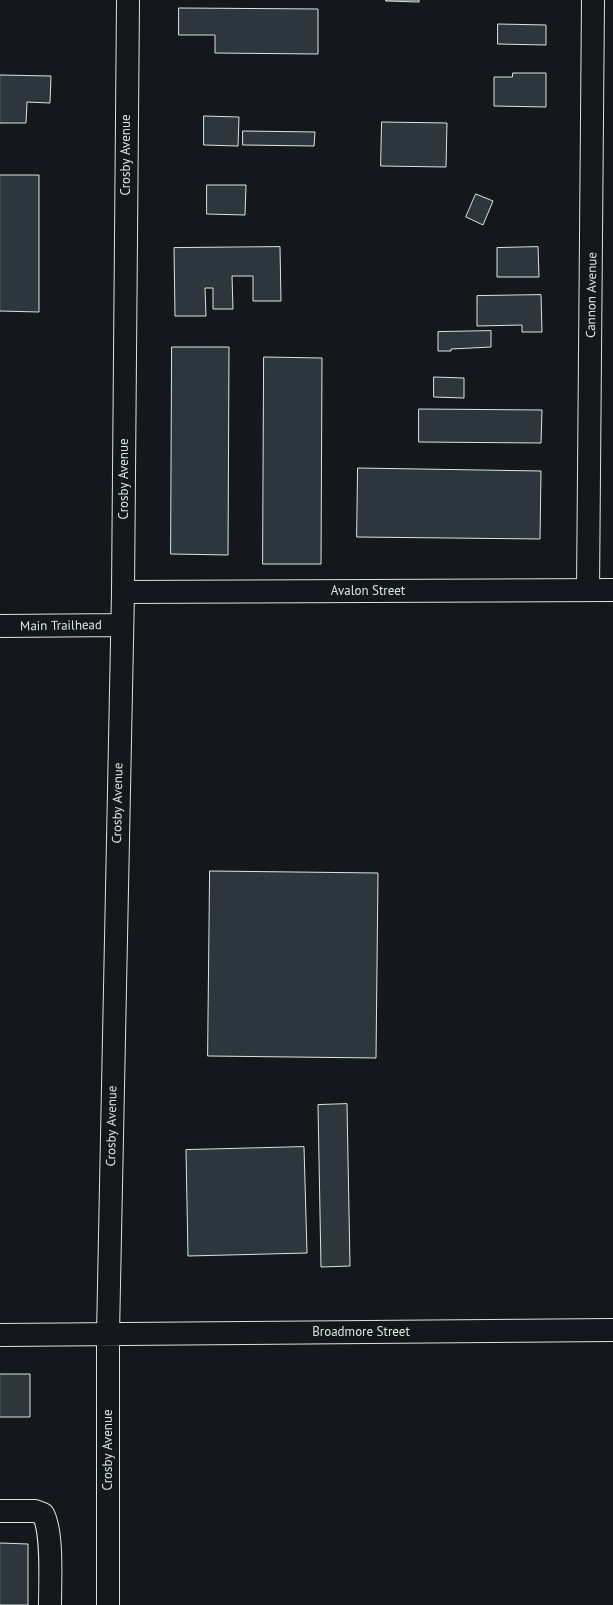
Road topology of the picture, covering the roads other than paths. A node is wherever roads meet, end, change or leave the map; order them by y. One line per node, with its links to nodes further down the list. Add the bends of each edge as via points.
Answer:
1 (128, 0): 5 (street, Crosby Avenue)
2 (593, 0): 3 (street, Cannon Avenue)
3 (588, 590): 4 (street, Avalon Street); 5 (street, Avalon Street)
4 (613, 590)
5 (123, 592): 6 (street, Crosby Avenue)
6 (122, 625): 7 (street, Main Trailhead); 9 (street, Crosby Avenue)
7 (0, 626)
8 (613, 1330): 9 (street, Broadmore Street)
9 (108, 1334): 10 (street, Broadmore Street); 13 (street, Crosby Avenue)
10 (0, 1335)
11 (0, 1510): 12 (street, via 35,1512 45,1517 49,1536)
12 (50, 1605)
13 (108, 1605)

